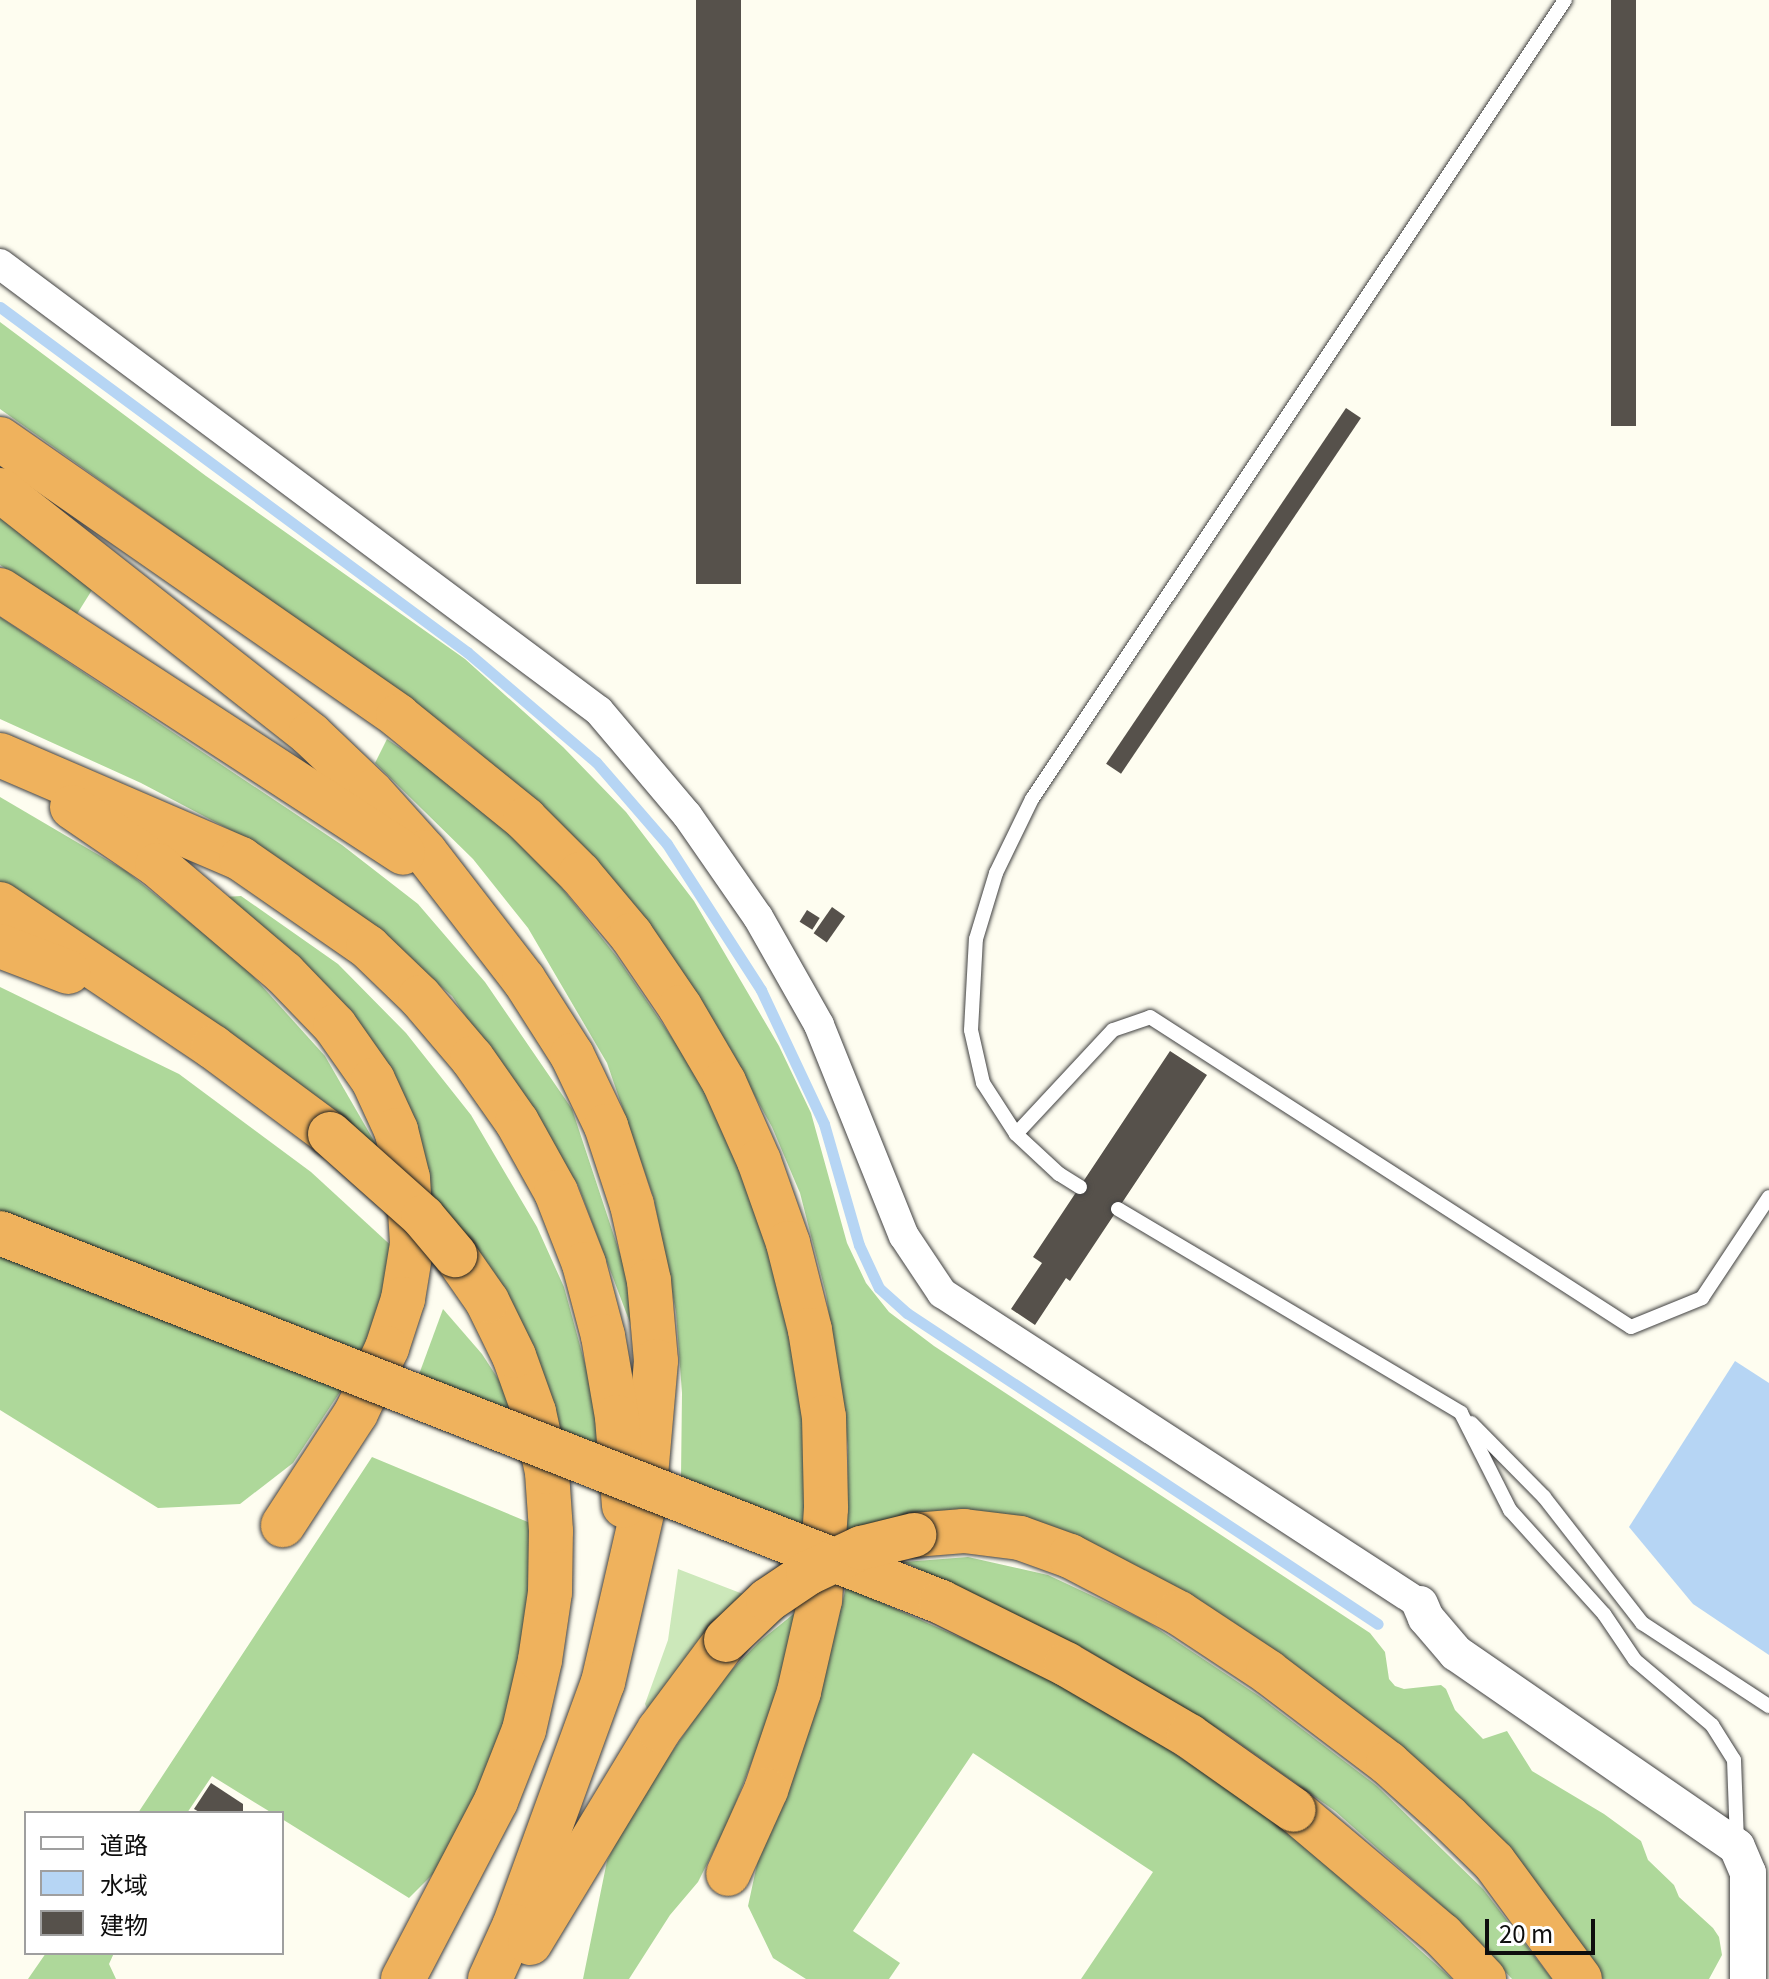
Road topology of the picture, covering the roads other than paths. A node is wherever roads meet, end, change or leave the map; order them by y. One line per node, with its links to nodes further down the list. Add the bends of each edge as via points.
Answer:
1 (1565, 0): 11 (lane, via 1020,823 996,873 976,939 971,1030 983,1083)
2 (0, 264): 18 (street, via 599,711 687,815 758,917 819,1025 904,1236 942,1293)
3 (0, 439): 22 (highway, via 398,716 525,819 631,935 724,1082 788,1243 810,1330 824,1417 826,1508 820,1600 799,1692 766,1790)
4 (0, 490): 8 (highway, via 310,734 371,792)
5 (0, 590): 8 (highway, via 337,807 407,856)
6 (0, 757): 17 (highway, via 157,865 284,973 335,1026 373,1080 396,1130 408,1178 412,1244 403,1299 356,1413); 19 (highway, via 241,859 368,947 472,1058 517,1122 556,1192 584,1264 603,1336 624,1497)
7 (0, 904): 10 (highway)
8 (477, 916): 19 (highway, via 572,1055 606,1126 649,1281 656,1361 651,1439 643,1509)
9 (0, 946): 10 (highway)
10 (151, 1008): 23 (highway, bridge, via 330,1134 423,1217 487,1301 534,1412 547,1472 550,1592 524,1730 496,1801)
11 (1016, 1134): 12 (lane); 13 (lane, via 1113,1030 1150,1017 1631,1327 1702,1298)
12 (1080, 1187)
13 (1769, 1197)
14 (1118, 1209): 16 (lane)
15 (0, 1233): 26 (highway, bridge, via 941,1602 1066,1664 1175,1728 1294,1810 1442,1935)
16 (1461, 1413): 20 (lane, via 1544,1497 1642,1623); 21 (lane, via 1510,1510 1604,1614 1635,1660 1712,1725 1734,1760)
17 (283, 1525)
18 (1420, 1604): 21 (street, via 1456,1653)
19 (618, 1620): 24 (highway, via 575,1766)
20 (1769, 1706)
21 (1737, 1847): 28 (street, via 1748,1873)
22 (728, 1874)
23 (403, 1979)
24 (490, 1979)
25 (508, 1979): 27 (highway, bridge, via 659,1730 726,1640 768,1600 808,1573 861,1548 914,1535 964,1531 1020,1538 1070,1556 1179,1613 1268,1672 1376,1754 1494,1862)
26 (1484, 1979)
27 (1580, 1979)
28 (1748, 1979)

